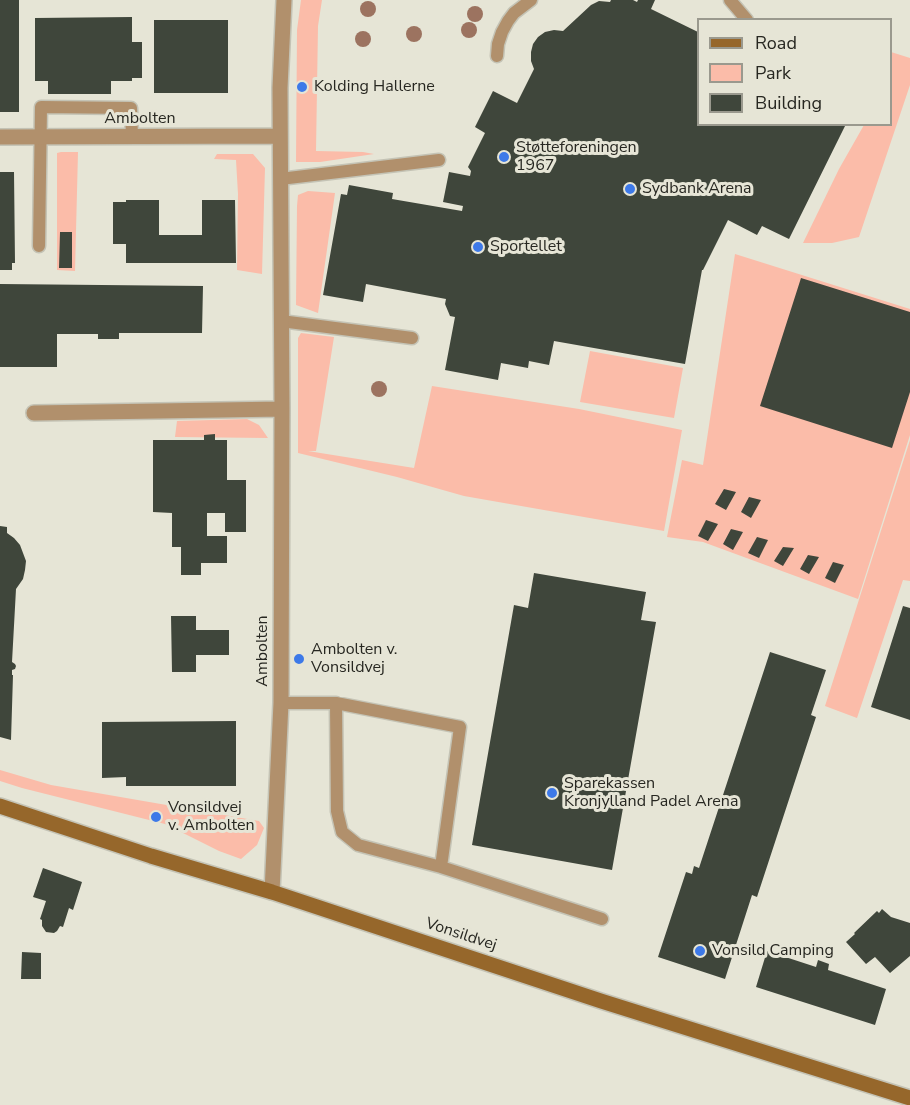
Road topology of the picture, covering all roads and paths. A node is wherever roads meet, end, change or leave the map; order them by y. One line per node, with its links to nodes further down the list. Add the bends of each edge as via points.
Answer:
1 (284, 0): 6 (street, Ambolten)
2 (531, 0): 5 (lane, via 508,21)
3 (730, 0): 4 (lane)
4 (745, 18)
5 (497, 56)
6 (280, 136): 9 (street, Ambolten); 11 (street, Ambolten)
7 (0, 137): 8 (street, Ambolten)
8 (41, 137): 9 (street, Ambolten); 9 (lane, via 41,106 131,108); 12 (lane)
9 (132, 137)
10 (439, 160): 11 (lane)
11 (280, 178): 13 (street, Ambolten)
12 (39, 246)
13 (281, 321): 14 (lane); 15 (street, Ambolten)
14 (412, 338)
15 (282, 409): 16 (street); 17 (street, Ambolten)
16 (34, 413)
17 (281, 703): 18 (lane); 21 (street, Ambolten)
18 (336, 704): 20 (lane, via 337,811 342,832 358,845); 20 (lane, via 460,727)
19 (0, 806): 21 (main road, Vonsildvej)
20 (441, 867): 22 (lane)
21 (272, 892): 23 (main road, Vonsildvej)
22 (602, 919)
23 (910, 1098)

